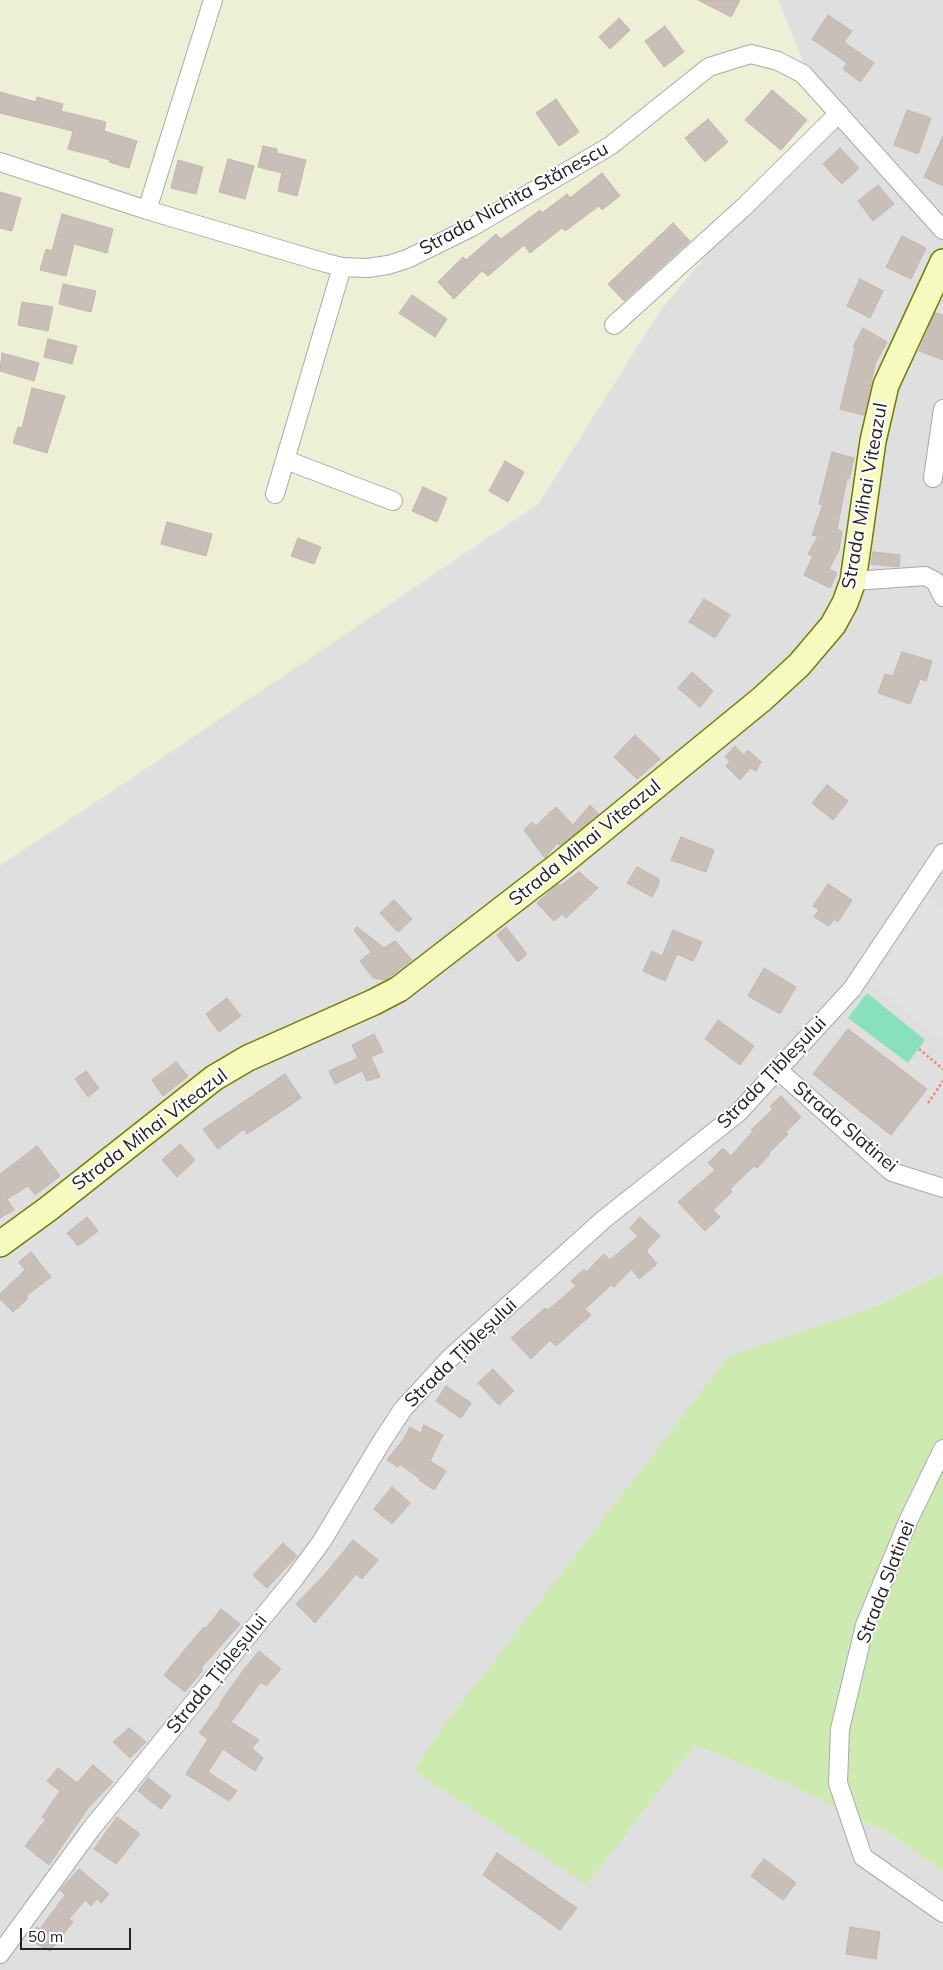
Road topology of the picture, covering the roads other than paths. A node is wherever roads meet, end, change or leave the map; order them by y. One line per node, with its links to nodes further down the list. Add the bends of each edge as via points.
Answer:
1 (213, 0): 4 (street)
2 (838, 113): 5 (street, Strada Nichita Stănescu); 7 (street, Strada Nichita Stănescu, via 803,74 778,61 751,54 742,56 708,67 610,146 472,228 388,265); 9 (street, via 745,206)
3 (0, 162): 4 (street, Strada Nichita Stănescu)
4 (147, 210): 7 (street, Strada Nichita Stănescu)
5 (943, 230)
6 (943, 262): 8 (main road, Strada Mihai Viteazul)
7 (342, 267): 11 (street)
8 (937, 291): 15 (main road, Strada Mihai Viteazul, via 886,386 873,441)
9 (614, 325)
10 (943, 409): 12 (street)
11 (286, 460): 13 (street); 14 (street)
12 (933, 478)
13 (275, 494)
14 (392, 502)
15 (853, 581): 16 (street, via 925,576 935,582); 20 (main road, Strada Mihai Viteazul, via 833,625 799,665 551,872 399,989 248,1058 214,1078)
16 (943, 597)
17 (943, 853): 18 (street, Strada Țibleșului, via 852,989)
18 (778, 1070): 19 (street, Strada Slatinei, via 892,1172); 23 (street, Strada Țibleșului, via 739,1112 603,1220 550,1267 449,1359 403,1409 300,1572 91,1829)
19 (943, 1188)
20 (0, 1244)
21 (943, 1449): 22 (street, Strada Slatinei, via 865,1625 840,1729 838,1783 863,1857)
22 (943, 1913)
23 (0, 1954)

